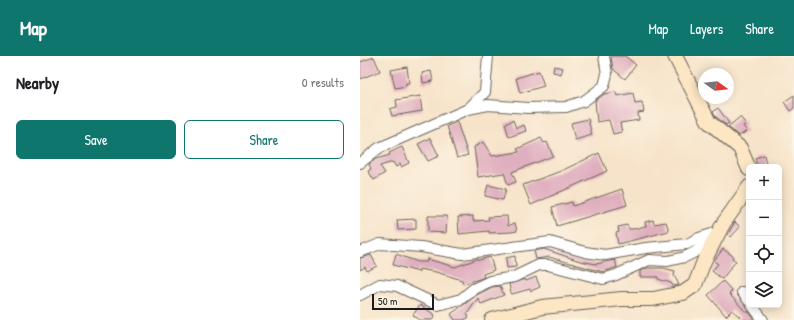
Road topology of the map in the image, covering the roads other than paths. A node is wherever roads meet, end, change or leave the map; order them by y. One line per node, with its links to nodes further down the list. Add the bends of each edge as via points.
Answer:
1 (488, 56): 4 (street, via 485,92)
2 (604, 56): 4 (street, via 604,86 584,101 566,107 488,105)
3 (675, 56): 6 (street, via 709,122 740,148)
4 (468, 109): 5 (street, via 379,148)
5 (360, 163)
6 (747, 164)
7 (746, 192): 8 (street)
8 (719, 232): 9 (street, via 687,244 605,255 550,242 462,254 421,246 380,244); 11 (street, via 685,257 649,260 603,278 539,265 514,277 490,281 460,299 438,305 397,286 380,284); 14 (street, via 695,285 684,293 542,307)
9 (360, 252)
10 (742, 292): 12 (street)
11 (360, 295)
12 (746, 297)
13 (754, 308): 15 (street)
14 (492, 320)
15 (763, 320)

